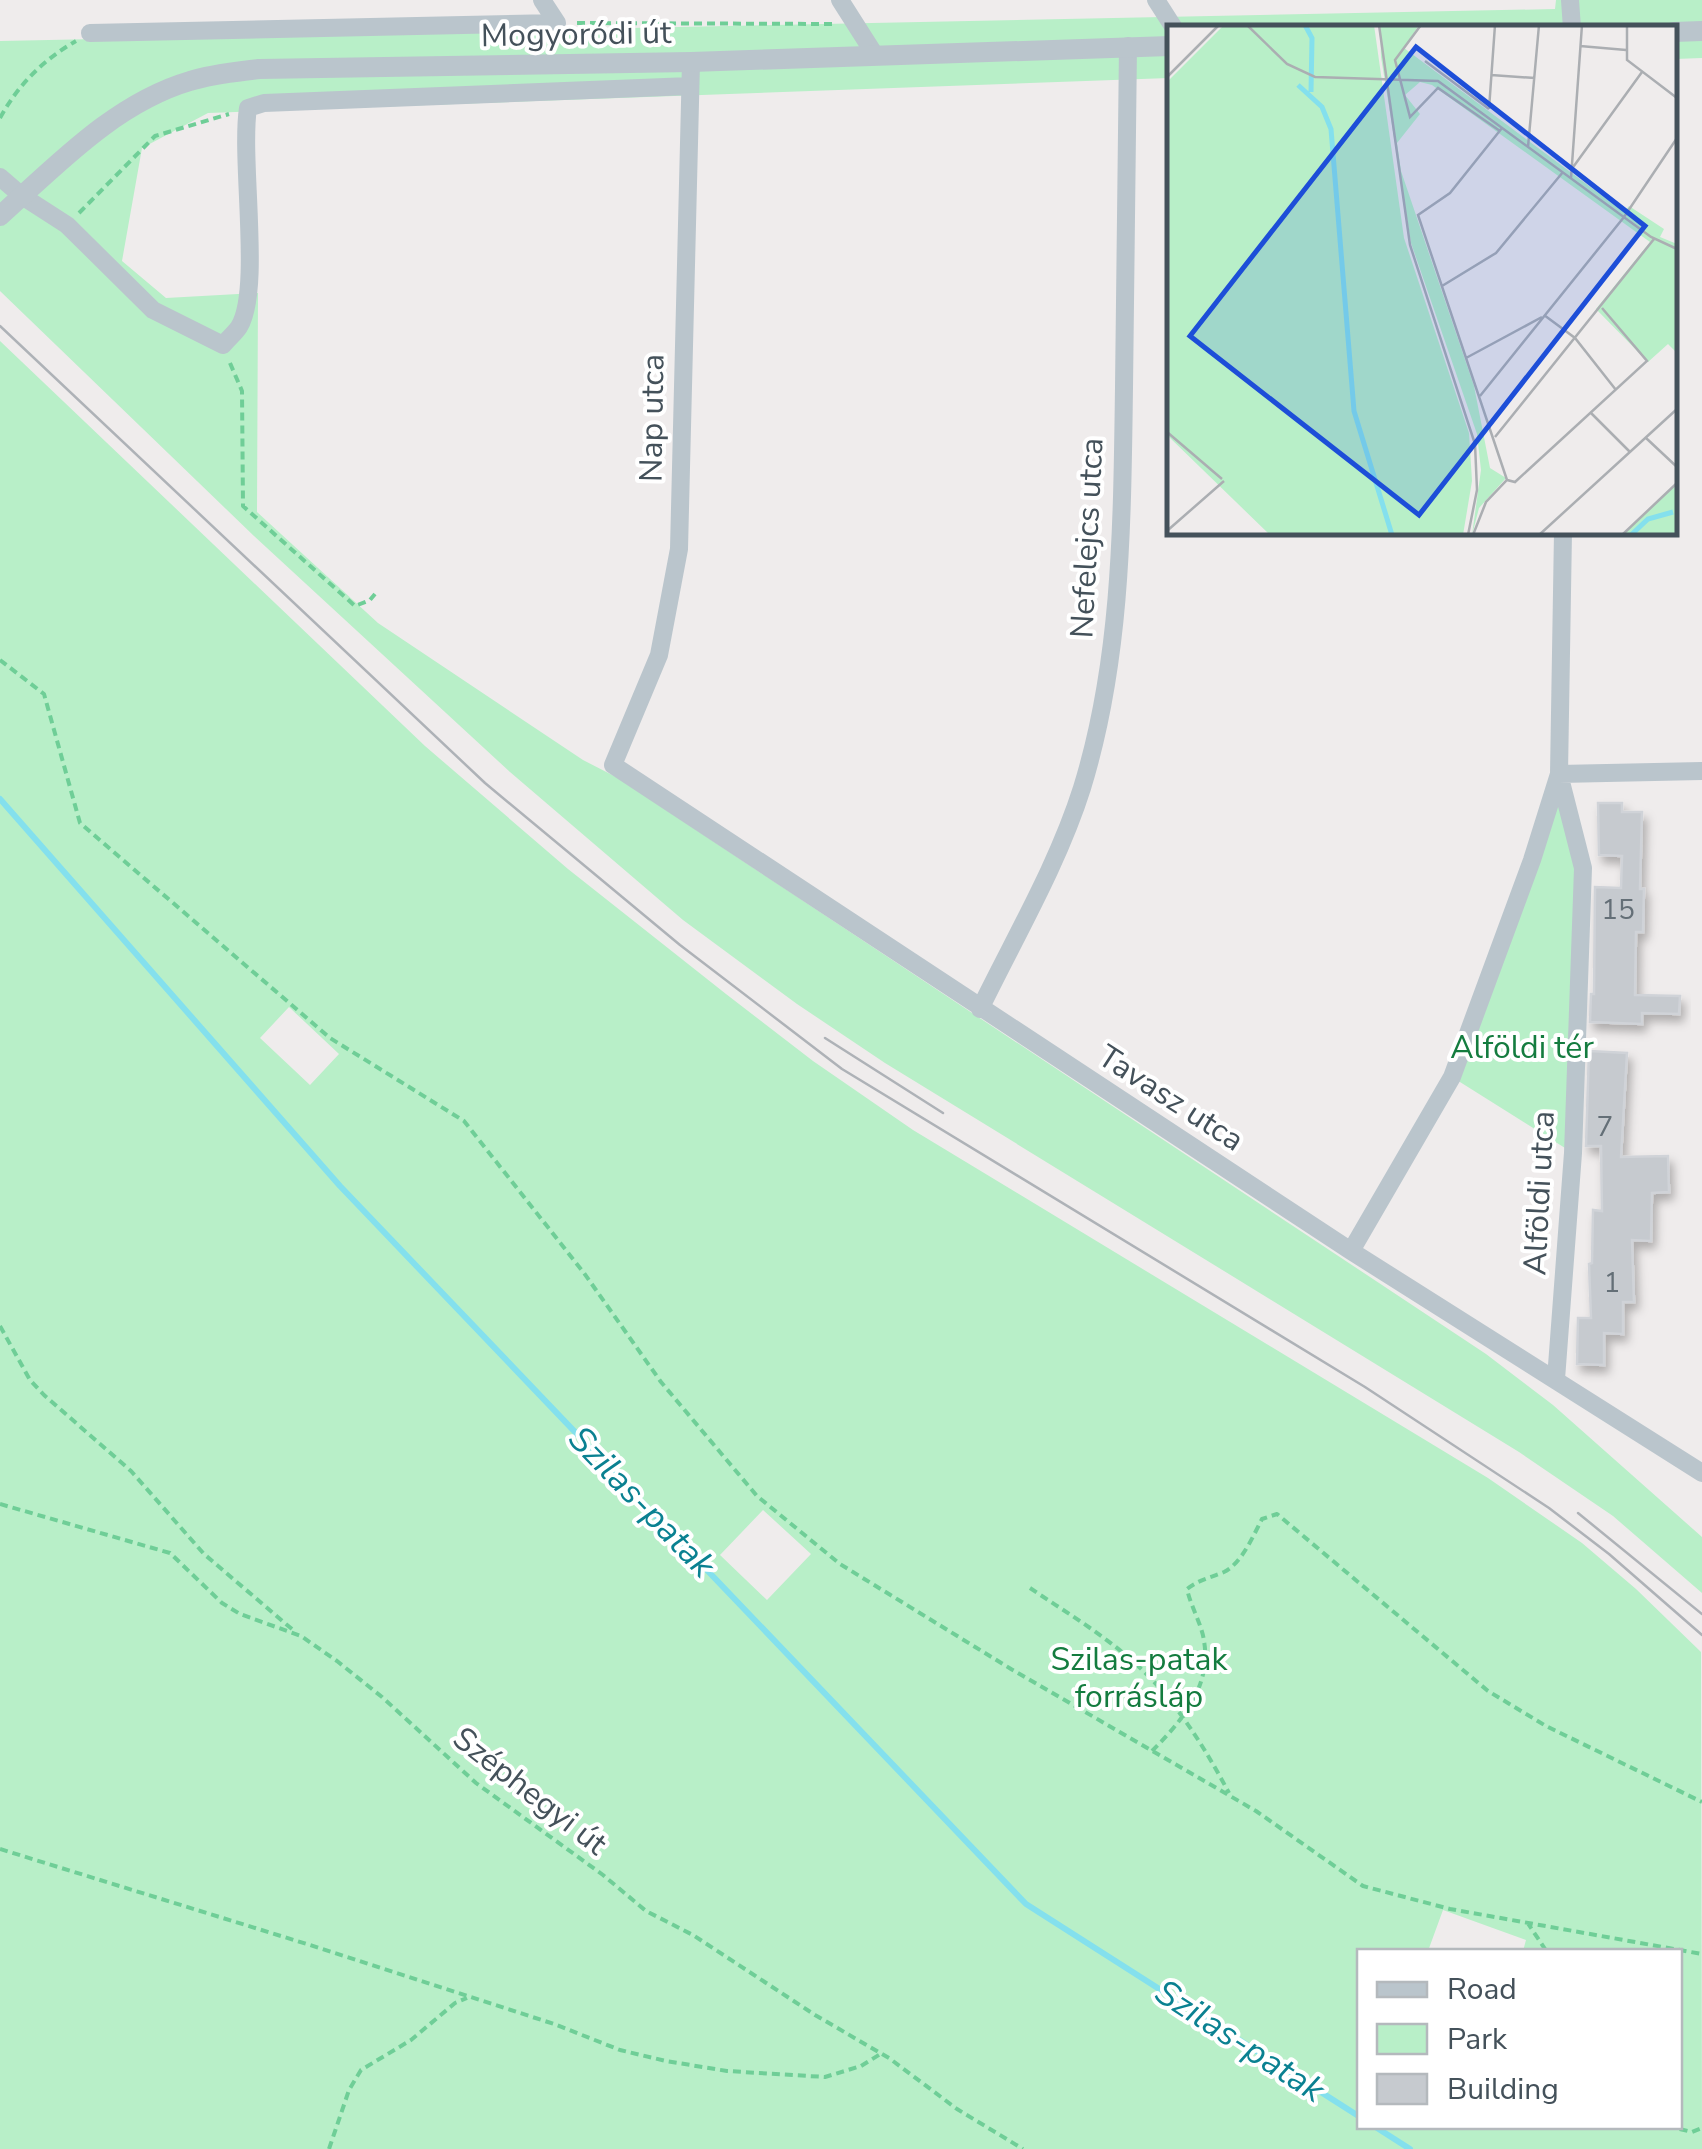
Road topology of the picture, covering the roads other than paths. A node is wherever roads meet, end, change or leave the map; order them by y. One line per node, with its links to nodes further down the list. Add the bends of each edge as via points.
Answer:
1 (542, 0): 9 (street, via 557,23)
2 (840, 0): 12 (street)
3 (1570, 0): 6 (street)
4 (1160, 2): 5 (street)
5 (1172, 25)
6 (1572, 25)
7 (1702, 31): 8 (street)
8 (1677, 32)
9 (90, 33)
10 (1128, 46): 11 (street, Mogyoródi út); 12 (street, Mogyoródi út); 22 (street, Nefelejcs utca, via 1122,504 1110,660 1098,731 1066,832)
11 (1167, 46)
12 (874, 55): 13 (street, Mogyoródi út)
13 (691, 62): 14 (street, Nap utca); 16 (street, Mogyoródi út, via 224,73 146,98)
14 (690, 86): 16 (street, Mogyoródi út, via 248,108 247,299 240,326 223,344 153,310 67,225); 19 (street, Nap utca, via 678,549 659,655)
15 (0, 177): 16 (street)
16 (22, 196): 17 (street, Mogyoródi út)
17 (0, 216)
18 (1563, 535): 21 (street, Alföldi utca)
19 (612, 765): 22 (street, Tavasz utca)
20 (1702, 771): 21 (street)
21 (1559, 774): 23 (street, Alföldi utca, via 1452,1077); 24 (street, Alföldi utca, via 1582,868 1574,1152)
22 (980, 1008): 23 (street, Tavasz utca)
23 (1351, 1250): 24 (street, Tavasz utca)
24 (1556, 1379): 25 (street, Tavasz utca)
25 (1702, 1473)

